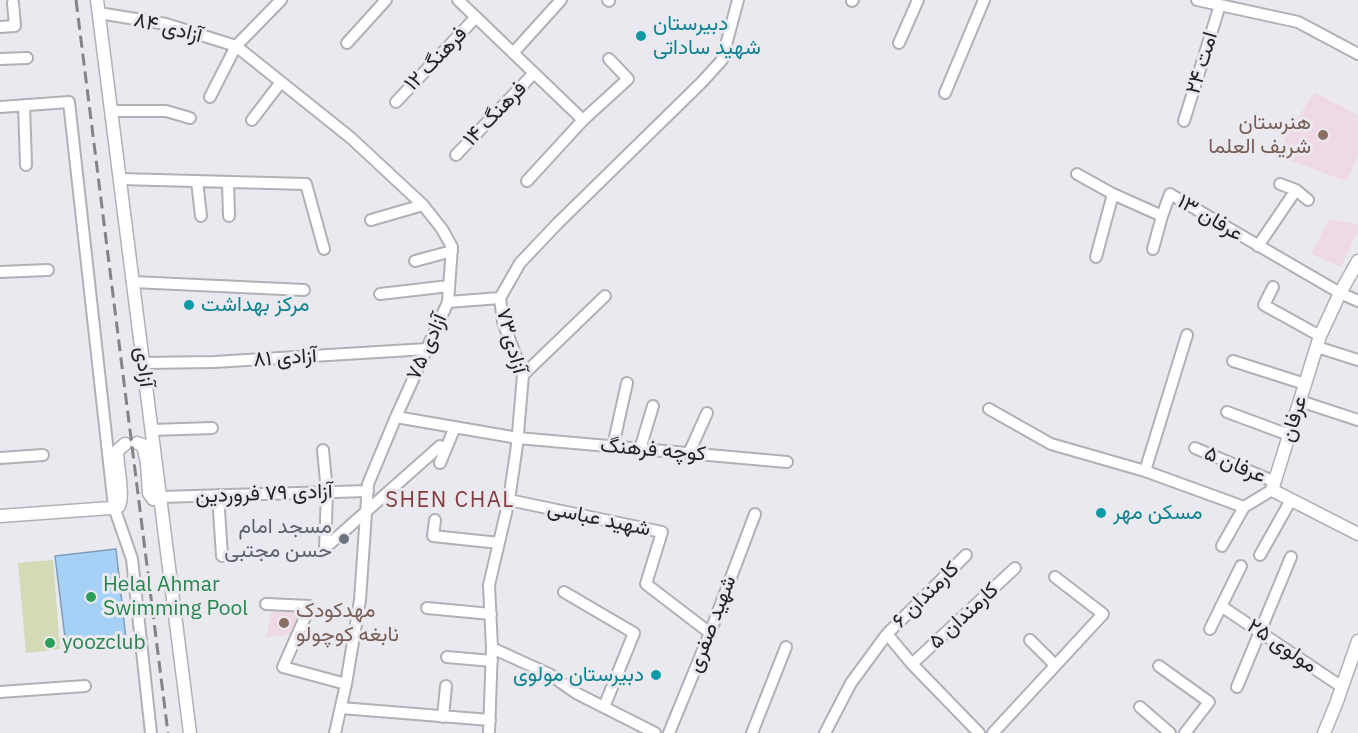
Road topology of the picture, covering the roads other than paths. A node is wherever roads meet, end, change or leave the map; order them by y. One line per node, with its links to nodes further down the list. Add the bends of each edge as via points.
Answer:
1 (97, 0): 12 (street, آزادی)
2 (281, 0): 17 (street)
3 (386, 0): 15 (street)
4 (458, 0): 13 (street)
5 (561, 0): 18 (street)
6 (738, 0): 67 (street, آزادی۷۳, via 722,60 520,263)
7 (918, 0): 16 (street)
8 (984, 0): 25 (street)
9 (1197, 0): 11 (street)
10 (14, 3): 14 (street, via 15,26)
11 (1220, 5): 19 (street, via 1298,22); 34 (street, امت ۲۴)
12 (99, 13): 17 (street, آزادی ۸۴, via 166,24); 30 (street, آزادی)
13 (476, 17): 18 (street); 27 (street, فرهنگ ۱۲)
14 (0, 27)
15 (347, 43)
16 (899, 43)
17 (237, 46): 24 (street); 26 (street)
18 (513, 53): 23 (street)
19 (1358, 54)
20 (27, 58): 21 (street)
21 (0, 59)
22 (609, 59): 33 (street, via 628,79)
23 (534, 73): 33 (street); 35 (street, فرهنگ ۱۴)
24 (281, 82): 32 (street); 46 (street, via 351,138)
25 (945, 93)
26 (210, 97)
27 (396, 102)
28 (24, 105): 29 (street); 36 (street); 109 (street, via 69,102)
29 (0, 106)
30 (111, 111): 31 (street, via 166,111); 38 (street, آزادی)
31 (190, 118)
32 (252, 120)
33 (583, 120): 40 (street)
34 (1184, 121)
35 (456, 155)
36 (26, 165)
37 (1077, 174): 44 (street, عرفان ۱۳)
38 (120, 179): 39 (street); 60 (street, آزادی)
39 (198, 181): 41 (street); 47 (street)
40 (527, 181)
41 (228, 182): 48 (street); 52 (street, via 306,184)
42 (1280, 184): 43 (street)
43 (1296, 190): 45 (street); 51 (street)
44 (1113, 194): 49 (street, عرفان ۱۳); 55 (street)
45 (1308, 200)
46 (423, 205): 50 (street); 54 (street, via 442,229)
47 (201, 216)
48 (229, 216)
49 (1162, 216): 51 (street, عرفان ۱۳, via 1170,194); 53 (street)
50 (371, 219)
51 (1258, 246): 64 (street, عرفان ۱۳)
52 (324, 249)
53 (1154, 249)
54 (452, 251): 56 (street); 61 (street, آزادی ۷۵)
55 (1096, 257)
56 (415, 261)
57 (1358, 261): 64 (street, عرفان)
58 (48, 270): 59 (street)
59 (0, 272)
60 (133, 282): 63 (street); 75 (street, آزادی)
61 (449, 286): 65 (street); 69 (street, آزادی ۷۵)
62 (1273, 287): 71 (street, via 1264,305)
63 (304, 290)
64 (1340, 293): 68 (street, عرفان ۱۳); 71 (street, عرفان)
65 (380, 294)
66 (605, 296): 76 (street)
67 (500, 298): 69 (street); 76 (street, آزادی۷۳, via 503,322)
68 (1358, 301)
69 (448, 302): 72 (street, آزادی ۷۵)
70 (1187, 336): 101 (street)
71 (1318, 341): 73 (street); 78 (street, عرفان)
72 (427, 349): 75 (street, آزادی ۸۱); 84 (street, آزادی ۷۵)
73 (1358, 360)
74 (1233, 361): 78 (street)
75 (143, 363): 88 (street, آزادی)
76 (523, 375): 90 (street, آزادی۷۳)
77 (627, 383): 92 (street)
78 (1305, 384): 79 (street, عرفان)
79 (1300, 400): 85 (street); 89 (street, عرفان)
80 (653, 406): 94 (street)
81 (989, 409): 101 (street, via 1051,444)
82 (707, 412): 96 (street)
83 (1227, 412): 89 (street)
84 (396, 417): 86 (street, کوچه فرهنگ); 103 (street, آزادی ۷۵)
85 (1358, 420)
86 (455, 427): 90 (street, کوچه فرهنگ); 100 (street)
87 (212, 428): 88 (street)
88 (152, 430): 106 (street, آزادی)
89 (1289, 435): 102 (street, عرفان)
90 (518, 438): 92 (street, کوچه فرهنگ); 107 (street, آزادی۷۳)
91 (440, 446): 104 (street, via 325,548)
92 (613, 446): 94 (street, کوچه فرهنگ)
93 (1195, 448): 102 (street, عرفان ۵)
94 (640, 449): 96 (street, کوچه فرهنگ)
95 (323, 450): 104 (street)
96 (689, 453): 99 (street, کوچه فرهنگ)
97 (43, 455): 98 (street)
98 (0, 458)
99 (787, 462)
100 (440, 463)
101 (1145, 471): 110 (street)
102 (1274, 486): 108 (street); 110 (street)
103 (368, 491): 104 (street, آزادی ۷۹ فروردین); 142 (street, آزادی ۷۵, via 360,600)
104 (327, 492): 105 (street, آزادی ۷۹ فروردین)
105 (218, 495): 106 (street, آزادی ۷۹ فروردین); 119 (street)
106 (160, 497): 109 (street, via 153,499 149,494 143,445 131,443 117,451); 154 (street, آزادی)
107 (509, 500): 115 (street, آزادی۷۳); 131 (street, شهید عباسی, via 662,532 646,584)
108 (1291, 500): 114 (street); 118 (street)
109 (118, 503): 112 (street); 153 (street, via 132,560)
110 (1244, 507): 116 (street)
111 (755, 514): 131 (street, شهید صفری)
112 (0, 516)
113 (435, 520): 115 (street, via 433,536)
114 (1358, 534)
115 (499, 543): 128 (street, آزادی۷۳, via 489,585)
116 (1222, 546)
117 (966, 555): 132 (street, کارمندان ۶)
118 (1260, 555)
119 (222, 556)
120 (1291, 557): 130 (street)
121 (1241, 566): 126 (street)
122 (1015, 568): 139 (street, کارمندان ۵)
123 (1055, 577): 140 (street, via 1103,614)
124 (564, 592): 148 (street, via 634,633)
125 (266, 604): 142 (street, via 310,606 283,667)
126 (1221, 606): 129 (street); 130 (street, مولوی ۲۵)
127 (427, 608): 128 (street)
128 (490, 614): 136 (street, آزادی۷۳)
129 (1210, 629)
130 (1260, 631): 145 (street); 146 (street, مولوی ۲۵)
131 (710, 633): 158 (street, شهید صفری)
132 (887, 634): 139 (street); 160 (street, کارمندان ۶, via 851,683)
133 (1030, 640): 140 (street)
134 (1358, 641): 146 (street)
135 (786, 647): 159 (street)
136 (492, 648): 138 (street, آزادی۷۳); 148 (street, via 549,674)
137 (447, 657): 138 (street)
138 (492, 661): 152 (street, آزادی۷۳)
139 (912, 664): 161 (street)
140 (1055, 666): 162 (street)
141 (1159, 666): 164 (street, via 1209,702)
142 (346, 684): 150 (street, آزادی ۷۵)
143 (85, 686): 147 (street)
144 (446, 686): 151 (street)
145 (1237, 687)
146 (1342, 687): 165 (street)
147 (0, 692)
148 (604, 707): 157 (street)
149 (1140, 707): 163 (street)
150 (341, 708): 151 (street); 155 (street, آزادی ۷۵)
151 (443, 717): 152 (street)
152 (490, 720): 156 (street, آزادی۷۳)
153 (151, 733)
154 (190, 733)
155 (335, 733)
156 (489, 733)
157 (655, 733)
158 (669, 733)
159 (752, 733)
160 (825, 733)
161 (979, 733)
162 (993, 733)
163 (1170, 733)
164 (1185, 733)
165 (1324, 733)

